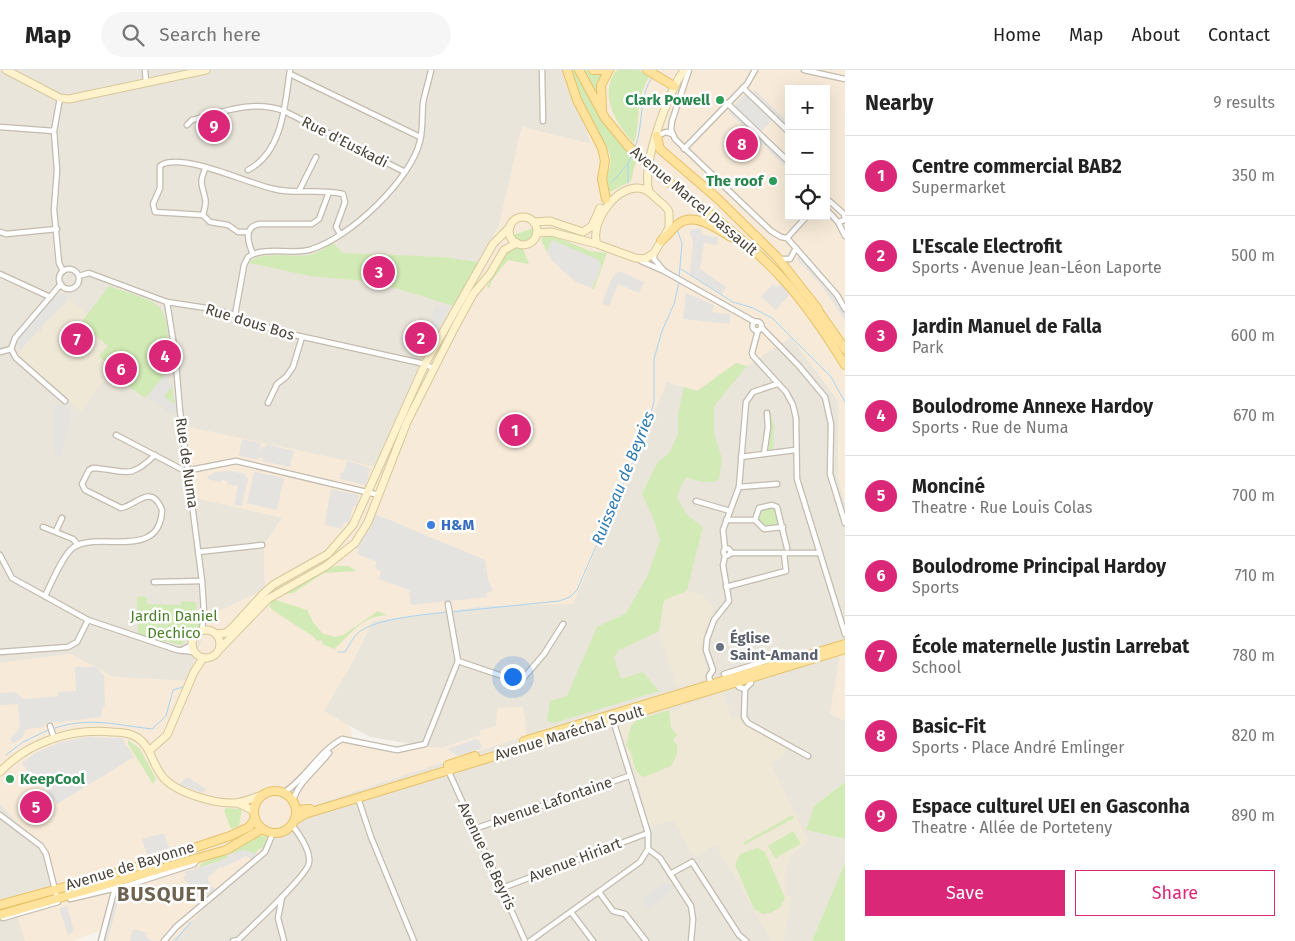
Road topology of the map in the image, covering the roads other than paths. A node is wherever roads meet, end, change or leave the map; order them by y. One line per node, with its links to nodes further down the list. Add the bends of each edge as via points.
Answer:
1 (6, 70): 21 (street)
2 (145, 70): 18 (street)
3 (206, 70): 18 (street)
4 (431, 70): 32 (street)
5 (542, 70): 25 (street)
6 (568, 70): 44 (main road, via 577,100 602,148)
7 (579, 70): 24 (main road, Avenue Marcel Dassault)
8 (593, 70): 9 (main road)
9 (602, 70)
10 (609, 70): 24 (main road, via 600,92)
11 (648, 70): 19 (main road)
12 (684, 70): 19 (street)
13 (689, 70): 30 (street, via 672,121)
14 (755, 70): 20 (street)
15 (804, 70): 17 (street)
16 (290, 72): 23 (street); 32 (street)
17 (845, 79)
18 (146, 84): 21 (street, via 78,98)
19 (674, 86): 31 (street)
20 (743, 88): 22 (street); 28 (street)
21 (60, 98): 29 (street)
22 (727, 104): 33 (street); 35 (street)
23 (284, 111): 26 (street, Rue d'Euskadi, via 256,105 192,120); 37 (street, via 275,140); 38 (street, Rue d'Euskadi)
24 (605, 118): 67 (main road, Avenue Marcel Dassault, bridge, via 628,146 656,172)
25 (543, 121)
26 (187, 125)
27 (1, 128): 29 (street)
28 (787, 130)
29 (54, 131): 54 (street)
30 (672, 134): 31 (street, via 666,132); 33 (street)
31 (657, 136): 39 (street); 68 (main road, via 660,149 718,199)
32 (420, 137): 38 (street)
33 (684, 149): 60 (street, via 771,231)
34 (316, 157): 41 (street)
35 (785, 158)
36 (205, 168): 41 (street, via 273,189); 47 (street, via 201,190 206,200); 47 (street, via 195,163 160,166 160,188 153,204 155,212)
37 (248, 170)
38 (405, 172): 58 (street, via 367,215)
39 (646, 174): 40 (street); 43 (street)
40 (632, 190): 43 (street); 44 (street, via 621,191); 63 (street, via 609,203 596,234)
41 (299, 191): 42 (street)
42 (329, 192): 56 (street, via 316,222 256,224); 58 (street, via 344,196 345,202 336,224)
43 (649, 192): 61 (street, via 668,209 671,216 669,228)
44 (606, 199): 50 (street, via 592,226 583,232 550,221)
45 (830, 202): 49 (street, via 844,214)
46 (830, 213): 51 (street)
47 (203, 215): 56 (street, via 210,222 228,224 238,232)
48 (803, 220): 60 (street)
49 (844, 221): 51 (street); 53 (street)
50 (534, 222): 52 (street, via 520,217); 57 (street)
51 (838, 222): 59 (street)
52 (510, 227): 62 (street, via 510,235); 86 (street, via 493,244)
53 (845, 227)
54 (57, 229): 55 (street); 71 (street)
55 (0, 232)
56 (248, 232): 66 (street, via 247,241)
57 (537, 233): 62 (street, via 528,244); 63 (street, via 551,232)
58 (340, 234): 66 (street, via 311,250)
59 (845, 236)
60 (787, 238): 64 (street)
61 (661, 241): 65 (street); 67 (main road, via 677,225 697,220 721,231)
62 (517, 243): 88 (street, via 507,246 473,294)
63 (597, 244): 69 (street)
64 (796, 248): 68 (street, via 787,260); 79 (street)
65 (654, 253): 69 (street, via 648,258); 70 (street, via 656,262)
66 (253, 254): 80 (street, via 244,265)
67 (759, 256): 74 (main road, Avenue Marcel Dassault)
68 (777, 257): 78 (main road)
69 (635, 258): 70 (street)
70 (664, 270): 81 (street, via 759,322)
71 (63, 271): 73 (street, via 72,270); 75 (street)
72 (0, 274): 76 (street)
73 (79, 276): 75 (street, via 74,288); 77 (street, Rue dous Bos, via 89,274)
74 (782, 278): 78 (main road, Avenue Marcel Dassault); 87 (main road, Avenue Marcel Dassault, via 818,322)
75 (61, 284): 76 (street)
76 (50, 297): 83 (street, via 14,338)
77 (167, 302): 80 (street, Rue dous Bos); 98 (street, Rue de Numa)
78 (818, 309): 84 (main road, Avenue Marcel Dassault)
79 (845, 309)
80 (235, 315): 82 (street, Rue dous Bos, via 266,328)
81 (760, 329): 89 (street, via 753,356); 108 (street, via 800,366 826,396 831,424 830,474)
82 (302, 337): 86 (street, Rue dous Bos); 91 (street, via 293,367 277,384)
83 (11, 349): 85 (street); 90 (street, via 16,358)
84 (845, 349)
85 (0, 352)
86 (425, 364): 88 (street, Rue dous Bos); 101 (street)
87 (845, 365)
88 (434, 369): 102 (street, via 407,422)
89 (777, 384): 94 (street, via 793,405); 97 (street, via 753,392 746,402)
90 (65, 401)
91 (268, 403)
92 (767, 413): 95 (street)
93 (116, 435): 96 (street)
94 (795, 450): 95 (street); 119 (street, via 797,479)
95 (764, 454): 97 (street)
96 (155, 455): 98 (street); 112 (street, via 141,469 132,472 93,468 82,484 85,490 121,508 143,497 152,498 162,510 159,526 137,542)
97 (741, 457): 100 (street)
98 (188, 472): 101 (street, via 236,461); 116 (street, Rue de Numa)
99 (777, 484): 100 (street)
100 (739, 486): 104 (street)
101 (369, 492): 102 (street); 131 (street, via 353,526 328,554 274,585 226,633)
102 (379, 494): 134 (street, via 368,522 352,546 326,566 268,599)
103 (696, 501): 104 (street)
104 (730, 511): 106 (street)
105 (62, 518): 111 (street)
106 (726, 520): 107 (street); 115 (street, via 723,530)
107 (755, 520): 110 (street, via 764,528); 110 (street, via 759,508 772,505 780,510)
108 (845, 524)
109 (43, 527): 111 (street)
110 (783, 528): 114 (street)
111 (56, 531): 112 (street)
112 (78, 545): 126 (street, via 68,553)
113 (262, 546): 116 (street)
114 (787, 548)
115 (725, 549): 117 (street); 121 (street)
116 (198, 552): 123 (street, Rue de Numa)
117 (730, 553): 118 (street); 121 (street)
118 (784, 553): 119 (street); 125 (street, via 786,571)
119 (818, 553): 132 (street)
120 (0, 555): 122 (street)
121 (725, 556): 125 (street)
122 (4, 570): 126 (street, via 16,582)
123 (202, 581): 124 (street); 130 (street, Rue de Numa)
124 (154, 582)
125 (726, 586): 140 (street, via 729,599 714,620 706,643)
126 (45, 596): 128 (street)
127 (448, 604): 138 (street)
128 (88, 620): 136 (street, via 77,642 68,647); 137 (street, via 180,650)
129 (563, 624): 138 (street, via 544,654 520,682)
130 (204, 629): 131 (street); 137 (street, via 194,637)
131 (216, 634): 134 (street)
132 (845, 634)
133 (845, 644): 139 (main road)
134 (220, 649): 137 (street, via 215,656)
135 (845, 649): 141 (main road)
136 (0, 652)
137 (196, 652): 149 (street, via 194,672 167,735)
138 (458, 661): 148 (street, via 425,744 397,750 345,738)
139 (781, 662): 141 (main road); 142 (street, via 769,660)
140 (713, 670): 142 (street); 143 (street, via 709,676)
141 (747, 675): 142 (main road); 144 (street, via 751,683)
142 (729, 678): 143 (main road); 144 (street)
143 (712, 687): 145 (main road, Avenue Maréchal Soult); 153 (main road)
144 (745, 689): 150 (street, via 744,717 748,723)
145 (613, 720): 153 (main road, Avenue Maréchal Soult); 155 (street)
146 (50, 726): 147 (street)
147 (53, 736): 149 (street, via 86,732 122,733 136,736); 154 (street)
148 (338, 741): 151 (street); 152 (street)
149 (149, 751): 161 (street, via 159,773 169,785 220,802)
150 (808, 756)
151 (322, 762): 152 (street); 157 (street)
152 (313, 765): 156 (street)
153 (447, 768): 160 (main road, Avenue Maréchal Soult); 162 (main road); 167 (street, Avenue de Beyris)
154 (0, 771)
155 (630, 776): 167 (street, Avenue Lafontaine); 169 (street)
156 (297, 780): 157 (street); 158 (street)
157 (303, 782): 162 (street, via 295,794)
158 (283, 793): 159 (main road); 162 (main road)
159 (265, 794): 161 (street); 164 (main road, via 257,803)
160 (358, 798): 165 (main road, Avenue Maréchal Soult, via 305,814); 186 (street)
161 (238, 803): 164 (street)
162 (297, 807): 165 (main road)
163 (0, 815): 175 (street, via 41,846)
164 (254, 815): 166 (main road); 175 (main road, Avenue de Bayonne, via 249,827 230,836 130,869)
165 (294, 823): 168 (main road, via 284,832); 177 (street, via 309,864)
166 (262, 829): 168 (main road); 171 (main road, Avenue de Bayonne, via 233,847)
167 (474, 829): 174 (street, Avenue de Beyris)
168 (273, 833): 183 (street, via 264,852)
169 (648, 833): 170 (street); 174 (street, Avenue Hiriart)
170 (648, 849): 172 (street, via 660,858); 176 (street, via 640,862)
171 (198, 858): 173 (street, Avenue de Bayonne, via 194,864); 178 (main road, Avenue de Bayonne)
172 (670, 874): 191 (street, via 692,912); 192 (street, via 692,862)
173 (115, 888): 181 (street, Avenue de Bayonne); 182 (street)
174 (502, 888): 187 (street, Avenue de Beyris)
175 (55, 889): 178 (street); 179 (main road, Avenue de Bayonne)
176 (599, 892): 180 (street); 190 (street, via 613,911 625,914)
177 (283, 895): 184 (street, via 238,940); 185 (street, via 278,918)
178 (57, 898): 181 (main road, Avenue de Bayonne)
179 (0, 905)
180 (571, 912): 188 (street); 189 (street)
181 (0, 917)
182 (100, 941)
183 (164, 941)
184 (233, 941)
185 (284, 941)
186 (414, 941)
187 (525, 941)
188 (530, 941)
189 (593, 941)
190 (646, 941)
191 (691, 941)
192 (746, 941)

